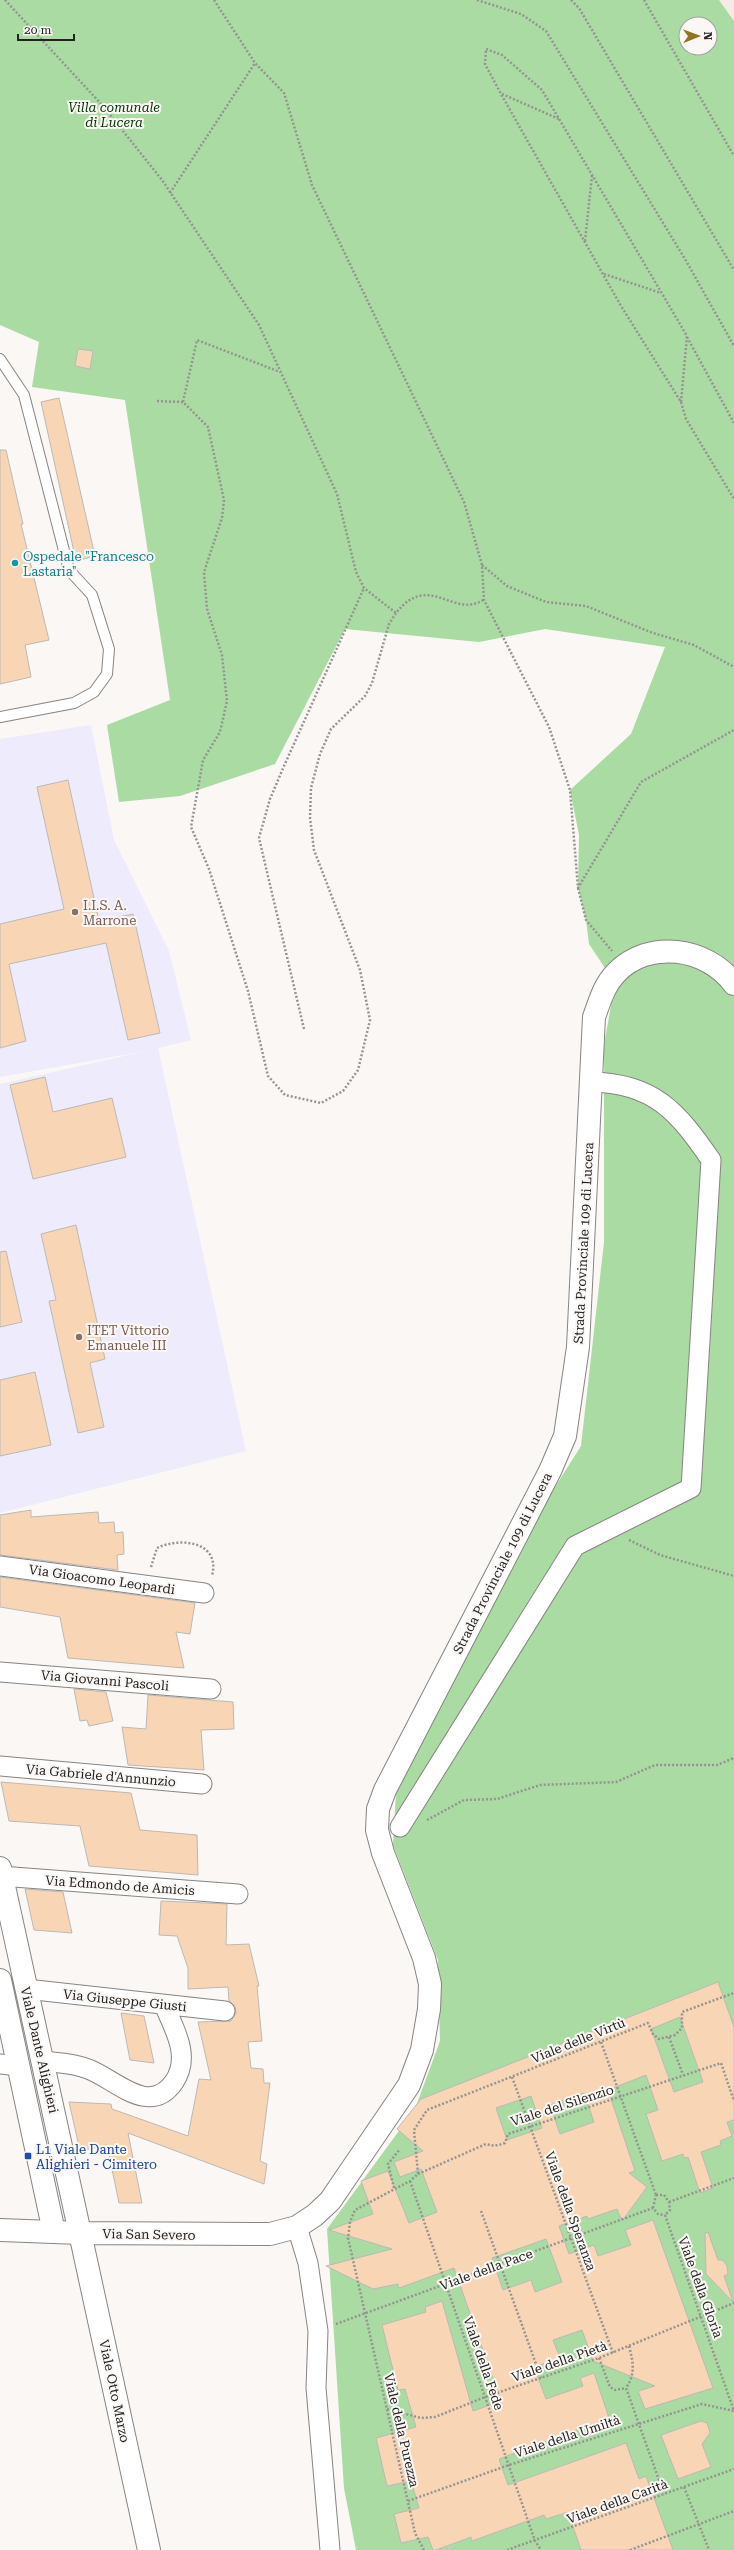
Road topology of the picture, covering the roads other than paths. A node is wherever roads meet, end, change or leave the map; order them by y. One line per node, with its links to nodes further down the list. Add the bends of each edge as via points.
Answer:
1 (0, 359): 2 (lane, via 24,395 69,570 92,595 109,649 107,674 94,692 74,703)
2 (0, 717)
3 (734, 984): 4 (main road, Strada Provinciale 109 di Lucera, via 721,970 706,960 674,951 639,956 624,966 604,990 594,1017)
4 (591, 1082): 11 (street, via 606,1082 651,1094 685,1123 711,1160 691,1488 575,1546); 20 (main road, Strada Provinciale 109 di Lucera, via 578,1347 565,1436 550,1471 388,1783 378,1809 377,1830 383,1853 424,1958 430,1984 429,2009 422,2050 409,2085 353,2170 323,2208)
5 (0, 1566): 6 (street, Via Gioacomo Leopardi)
6 (204, 1592)
7 (0, 1672): 8 (street, Via Giovanni Pascoli)
8 (211, 1689)
9 (0, 1766): 10 (street, Via Gabriele d'Annunzio)
10 (202, 1784)
11 (400, 1827)
12 (1, 1873): 13 (street, Via Edmondo de Amicis); 15 (main road, Viale Dante Alighieri)
13 (238, 1894)
14 (1, 1984): 19 (main road, Viale Dante Alighieri)
15 (26, 1989): 16 (street, Via Giuseppe Giusti); 18 (main road, Viale Dante Alighieri)
16 (164, 2005): 17 (street, Via Giuseppe Giusti); 18 (street, via 179,2038 182,2056 180,2072 168,2091 150,2098 123,2090 89,2069)
17 (225, 2012)
18 (43, 2062): 23 (main road, Viale Dante Alighieri)
19 (9, 2065): 22 (main road, Viale Dante Alighieri)
20 (296, 2227): 23 (main road, Via San Severo, via 284,2232 256,2234); 25 (street, via 308,2263 318,2331 316,2388)
21 (0, 2230): 22 (main road, Via San Severo)
22 (54, 2232): 23 (main road, Via San Severo)
23 (80, 2233): 24 (main road, Viale Otto Marzo)
24 (149, 2550)
25 (330, 2550)

